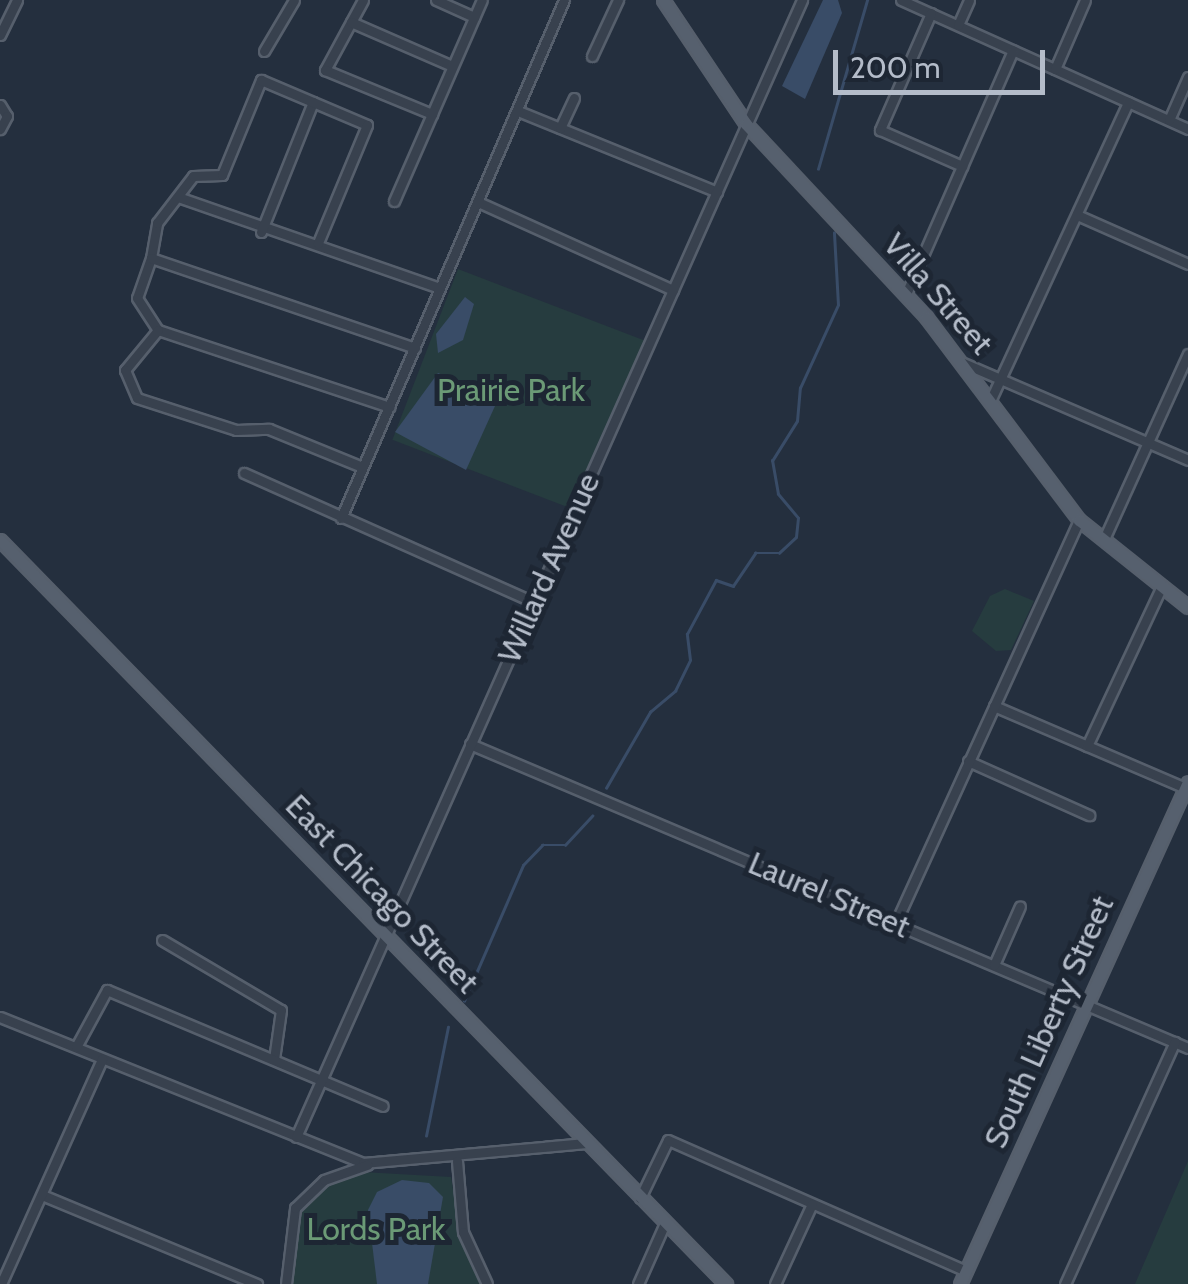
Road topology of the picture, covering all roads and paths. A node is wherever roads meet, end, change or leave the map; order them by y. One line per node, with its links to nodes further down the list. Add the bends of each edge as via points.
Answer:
1 (17, 0): 17 (street)
2 (294, 0): 19 (street)
3 (363, 0): 15 (street)
4 (436, 0): 14 (street)
5 (482, 0): 14 (street)
6 (564, 0): 28 (street)
7 (618, 0): 20 (street)
8 (663, 0): 31 (main road, Villa Street)
9 (802, 0): 31 (street, Willard Avenue)
10 (901, 0): 13 (street)
11 (968, 0): 16 (street)
12 (1085, 0): 22 (street)
13 (931, 13): 16 (street); 35 (street, via 880,130)
14 (474, 17): 21 (street)
15 (351, 22): 21 (street); 29 (street, via 325,70)
16 (958, 25): 18 (street)
17 (0, 35)
18 (1014, 50): 22 (street); 35 (street)
19 (264, 51)
20 (592, 56)
21 (452, 66): 29 (street)
22 (1055, 69): 26 (street)
23 (1188, 76): 30 (street)
24 (574, 98): 32 (street)
25 (313, 102): 37 (street, via 261,80 222,175 205,169); 41 (street); 42 (street, via 367,126)
26 (1128, 102): 30 (street); 40 (street)
27 (0, 105): 33 (street)
28 (518, 111): 32 (street); 39 (street)
29 (432, 114): 38 (street)
30 (1169, 120): 34 (street)
31 (746, 124): 36 (street, Willard Avenue); 47 (main road, Villa Street)
32 (560, 128): 36 (street)
33 (0, 129)
34 (1188, 129)
35 (962, 166): 47 (street)
36 (716, 192): 46 (street, Willard Avenue)
37 (178, 197): 41 (street); 43 (street, via 147,244)
38 (394, 201)
39 (478, 202): 45 (street); 46 (street)
40 (1077, 215): 44 (street); 52 (street)
41 (261, 232): 42 (street)
42 (318, 243): 45 (street)
43 (151, 258): 48 (street, via 137,298); 49 (street)
44 (1188, 264)
45 (440, 288): 49 (street)
46 (673, 290): 64 (street, Willard Avenue)
47 (906, 294): 51 (main road, Villa Street)
48 (158, 330): 54 (street); 57 (street, via 125,370 137,398 236,430 269,429)
49 (414, 348): 54 (street)
50 (1188, 354): 55 (street)
51 (964, 363): 52 (street); 53 (main road, Villa Street)
52 (1003, 377): 53 (street); 55 (street)
53 (991, 399): 60 (main road, Villa Street)
54 (390, 406): 57 (street)
55 (1148, 442): 56 (street); 61 (street)
56 (1188, 460)
57 (362, 466): 59 (street)
58 (244, 473): 59 (street)
59 (341, 518): 64 (street)
60 (1078, 520): 61 (main road, Villa Street); 66 (street)
61 (1104, 539): 63 (main road, Villa Street)
62 (0, 540): 75 (main road, East Chicago Street)
63 (1162, 586): 65 (main road, Villa Street); 68 (street)
64 (534, 602): 67 (street, Willard Avenue)
65 (1188, 607)
66 (994, 706): 68 (street); 69 (street)
67 (470, 744): 74 (street, Laurel Street); 75 (street, Willard Avenue)
68 (1087, 746): 70 (street)
69 (968, 761): 72 (street); 74 (street)
70 (1187, 785): 71 (main road, South Liberty Street)
71 (1182, 811): 78 (main road, South Liberty Street)
72 (1089, 815)
73 (1020, 906): 77 (street)
74 (895, 924): 77 (street, Laurel Street)
75 (385, 936): 85 (street, Willard Avenue); 88 (main road, East Chicago Street)
76 (162, 940): 84 (street, via 282,1010)
77 (994, 965): 78 (street, Laurel Street)
78 (1088, 1005): 80 (street, Laurel Street); 95 (main road, South Liberty Street)
79 (0, 1017): 81 (street)
80 (1175, 1042): 82 (street, Laurel Street); 104 (street)
81 (76, 1047): 83 (street); 84 (street, via 96,997 112,992)
82 (1188, 1048)
83 (102, 1058): 87 (street); 91 (street)
84 (274, 1059): 85 (street)
85 (322, 1079): 86 (street); 87 (street, Willard Avenue)
86 (383, 1106)
87 (296, 1137): 90 (street)
88 (586, 1143): 89 (street); 92 (main road, East Chicago Street)
89 (458, 1161): 90 (street); 99 (street, via 462,1228)
90 (370, 1164): 98 (street, via 324,1180 298,1204)
91 (42, 1195): 96 (street); 97 (street)
92 (640, 1198): 93 (street, via 668,1140); 94 (main road, East Chicago Street)
93 (812, 1204): 95 (street); 102 (street)
94 (664, 1223): 100 (street); 101 (main road, East Chicago Street)
95 (966, 1271): 103 (main road, South Liberty Street)
96 (1, 1284)
97 (257, 1284)
98 (286, 1284)
99 (487, 1284)
100 (638, 1284)
101 (726, 1284)
102 (776, 1284)
103 (960, 1284)
104 (1065, 1284)

